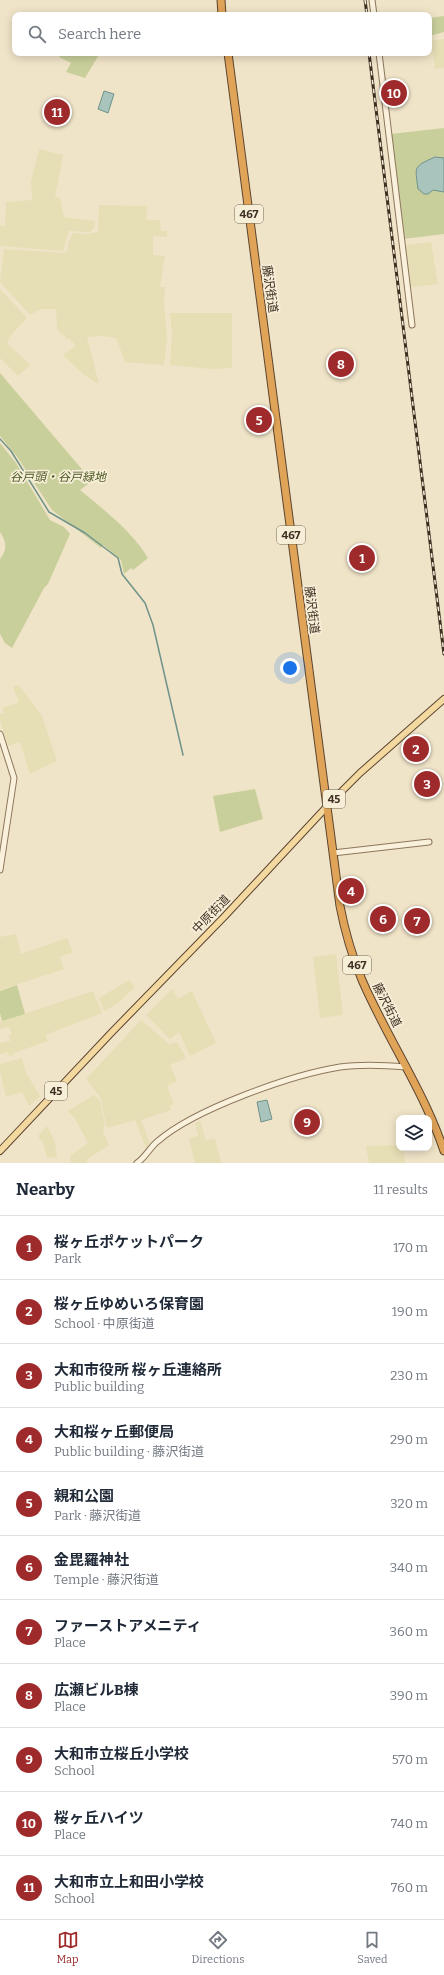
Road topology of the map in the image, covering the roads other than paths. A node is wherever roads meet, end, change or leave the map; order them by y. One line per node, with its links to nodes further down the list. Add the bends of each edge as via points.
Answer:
1 (220, 0): 3 (highway)
2 (372, 0): 4 (street)
3 (222, 12)
4 (374, 12)
5 (228, 56): 10 (highway, 藤沢街道 / 467)
6 (379, 56): 7 (street)
7 (412, 325)
8 (444, 699): 10 (main road, 中原街道 / 45, via 360,773)
9 (0, 734): 13 (street, via 14,778)
10 (327, 807): 12 (highway, 藤沢街道 / 467); 15 (main road, 中原街道 / 45)
11 (429, 842): 12 (street)
12 (333, 854): 14 (highway, 藤沢街道 / 467, via 340,906 350,947 363,980)
13 (0, 870)
14 (406, 1067): 16 (highway, 藤沢街道 / 467); 17 (street, via 340,1067 256,1092 216,1107 176,1129 157,1141)
15 (0, 1151)
16 (444, 1151)
17 (138, 1163)

